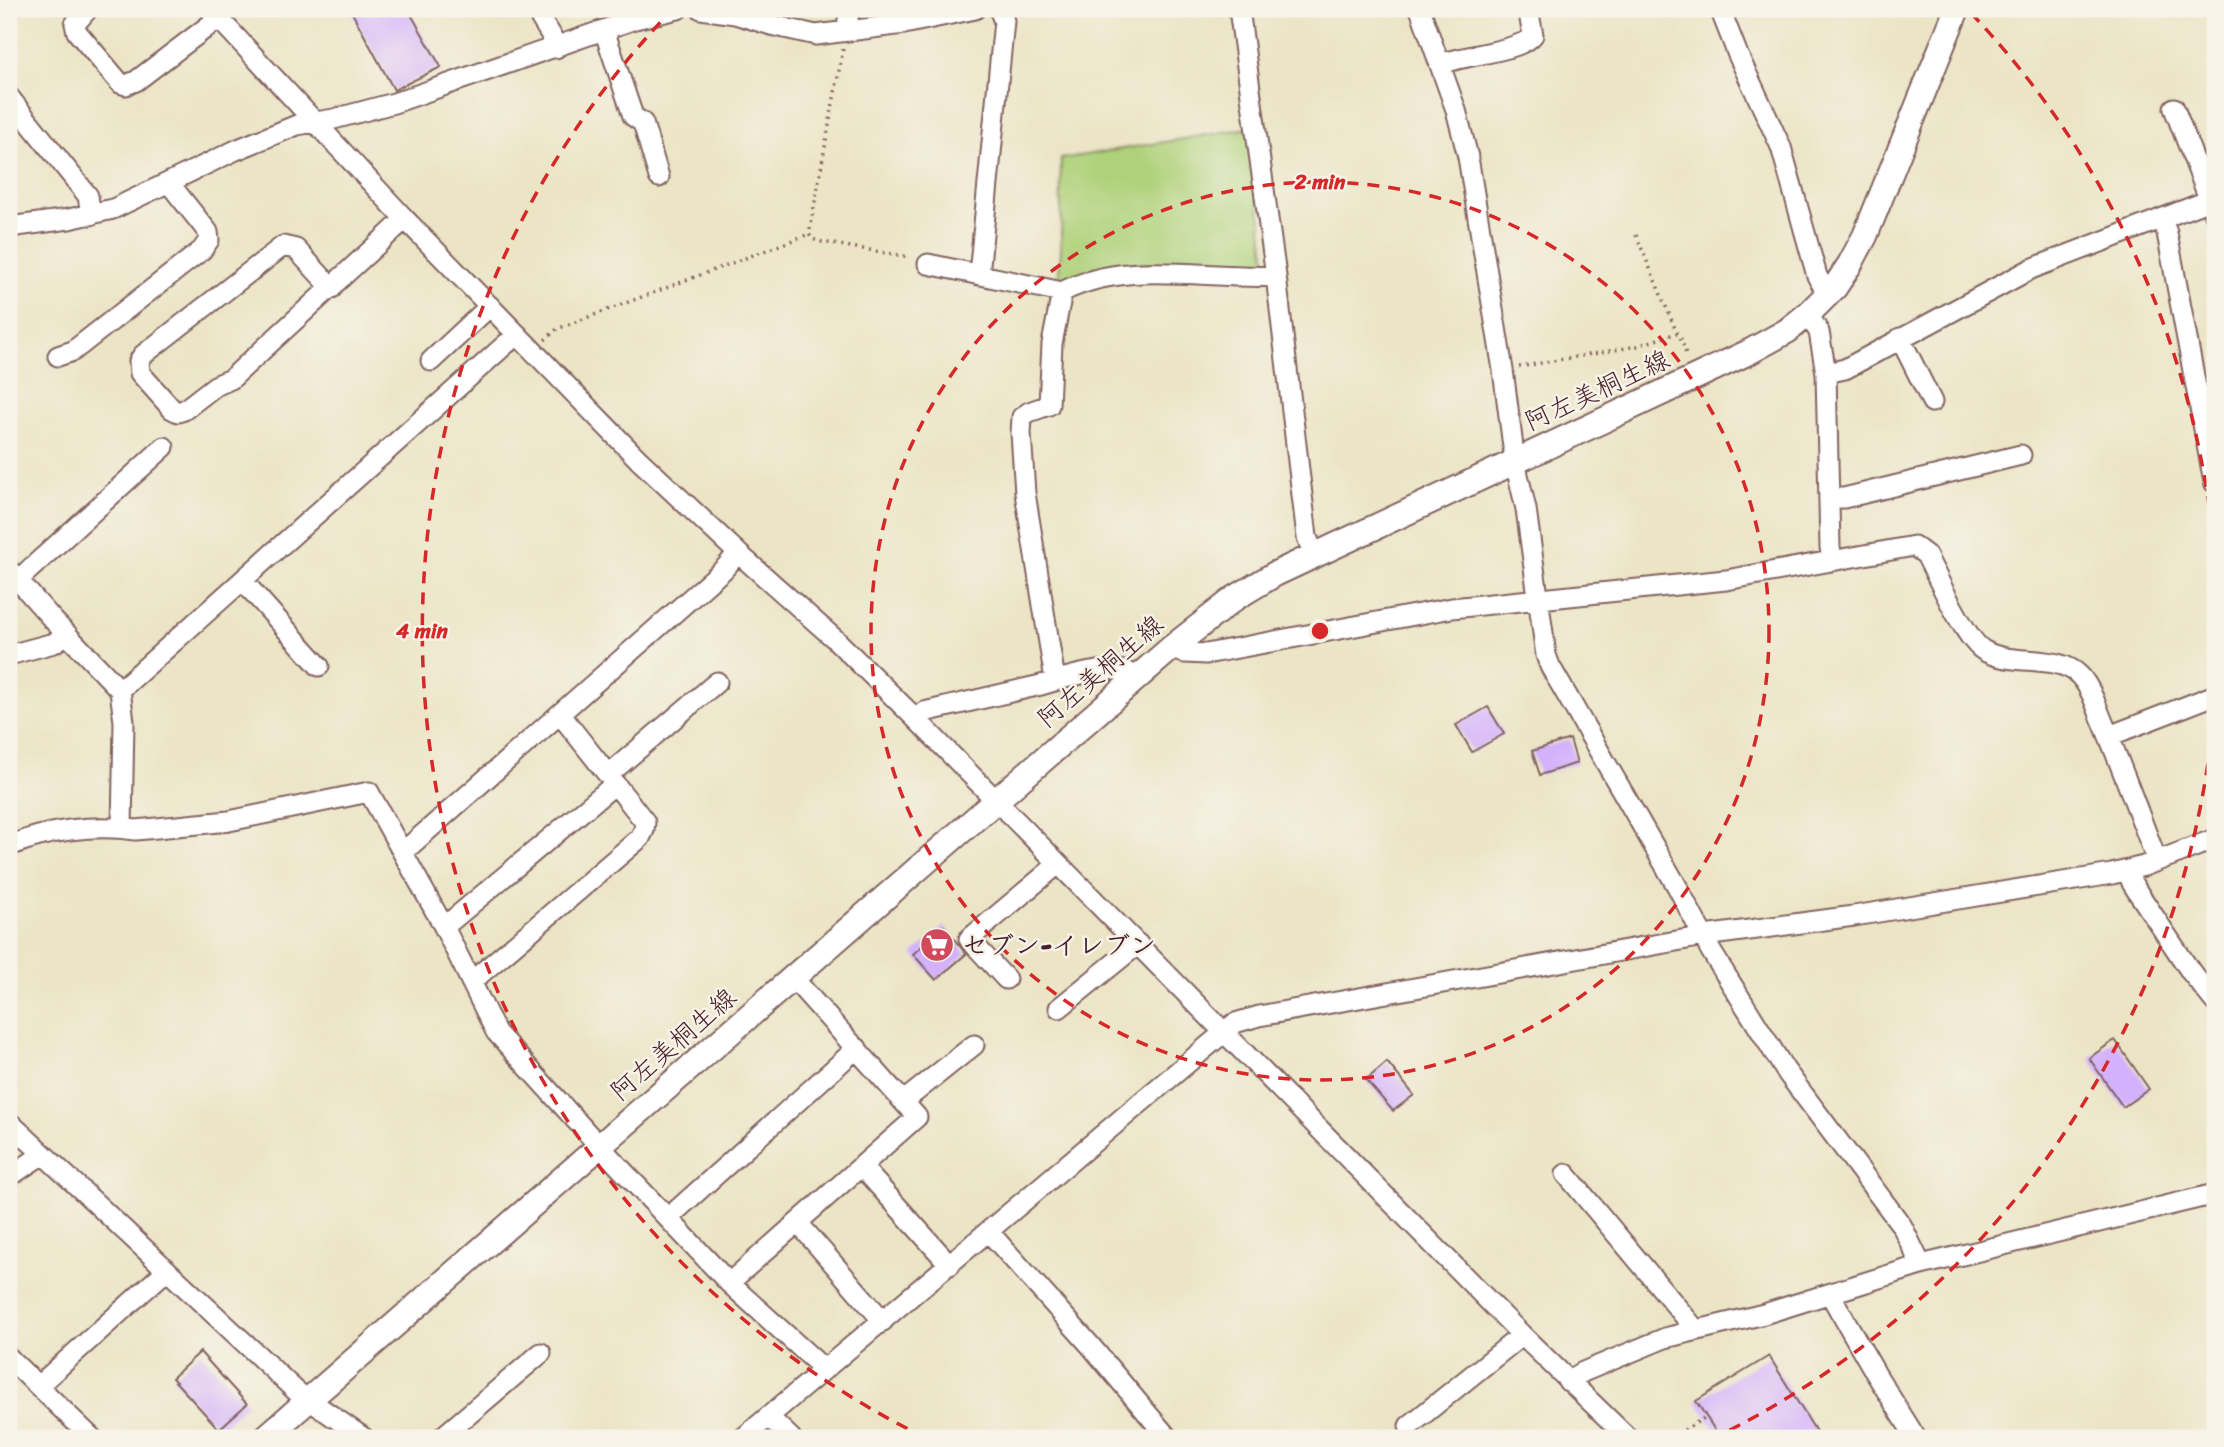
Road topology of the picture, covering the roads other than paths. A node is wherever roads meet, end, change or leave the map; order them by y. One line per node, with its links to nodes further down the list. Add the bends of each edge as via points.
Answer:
1 (88, 9): 13 (street, via 75,24 77,32 126,85)
2 (535, 9): 17 (street)
3 (678, 9): 15 (street)
4 (701, 9): 14 (street)
5 (849, 9): 16 (street)
6 (975, 9): 16 (street)
7 (999, 9): 30 (street, via 1004,21)
8 (1239, 9): 31 (street)
9 (1420, 9): 18 (street)
10 (1528, 9): 18 (street, via 1534,35 1523,45)
11 (1720, 9): 34 (street, via 1781,147 1817,276)
12 (1957, 9): 34 (main road, 阿左美桐生線, via 1865,236)
13 (214, 13): 21 (street)
14 (747, 13): 16 (street, via 816,35)
15 (604, 30): 17 (street); 22 (street, via 633,116 643,123)
16 (847, 32)
17 (556, 48): 21 (street, via 394,103)
18 (1441, 64): 46 (street, via 1468,157)
19 (9, 97): 25 (street, via 88,196)
20 (2174, 108): 24 (street)
21 (317, 122): 23 (street, via 297,125 236,150); 26 (street)
22 (659, 177)
23 (169, 183): 25 (street); 39 (street, via 208,232 209,240 73,351)
24 (2214, 204): 27 (street)
25 (91, 215): 28 (street)
26 (405, 219): 32 (street); 35 (street)
27 (2162, 219): 38 (street, via 2031,269); 44 (street)
28 (9, 227)
29 (928, 264): 30 (street)
30 (979, 275): 33 (street)
31 (1276, 276): 33 (street, via 1122,273); 50 (street, via 1307,537)
32 (332, 288): 32 (street, via 231,379 184,410 172,409 140,373 143,355 283,246 296,249)
33 (1062, 292): 60 (street, via 1052,344 1049,405 1022,417 1021,433)
34 (1828, 295): 36 (main road, 阿左美桐生線)
35 (490, 306): 37 (street); 40 (street)
36 (1808, 314): 41 (street, via 1819,332); 46 (main road, 阿左美桐生線, via 1775,339)
37 (518, 335): 49 (street, via 639,460); 53 (street)
38 (1900, 338): 41 (street, via 1845,369); 42 (street)
39 (58, 356)
40 (430, 361)
41 (1826, 373): 48 (street)
42 (1932, 402)
43 (164, 447): 52 (street)
44 (2212, 452): 47 (street)
45 (2021, 455): 48 (street)
46 (1515, 462): 50 (main road, 阿左美桐生線); 54 (street)
47 (2214, 482)
48 (1829, 498): 51 (street)
49 (738, 553): 64 (street); 65 (street)
50 (1314, 555): 56 (main road, 阿左美桐生線, via 1235,598)
51 (1832, 560): 54 (street, via 1726,580); 66 (street, via 1914,546 1920,549 1976,645 1993,655 2075,670 2087,684)
52 (13, 575): 55 (street)
53 (243, 580): 58 (street); 62 (street)
54 (1539, 599): 56 (street, via 1440,610 1206,654); 77 (street, via 1546,654 1555,678)
55 (67, 634): 57 (street, via 54,643); 62 (street)
56 (1170, 649): 59 (main road, 阿左美桐生線)
57 (9, 655)
58 (319, 666)
59 (1137, 678): 60 (street, via 1114,669); 68 (main road, 阿左美桐生線)
60 (1055, 680): 65 (street)
61 (717, 682): 67 (street)
62 (120, 690): 69 (street, via 124,722)
63 (2215, 695): 66 (street)
64 (560, 714): 67 (street); 72 (street)
65 (914, 717): 68 (street)
66 (2109, 736): 73 (street)
67 (611, 779): 76 (street); 81 (street, via 645,822 640,838)
68 (997, 800): 74 (street); 79 (main road, 阿左美桐生線)
69 (122, 828): 71 (street, via 49,832); 72 (street, via 229,821 369,792)
70 (2215, 839): 73 (street)
71 (9, 846)
72 (403, 852): 76 (street)
73 (2157, 861): 75 (street)
74 (1058, 864): 78 (street); 80 (street, via 969,939)
75 (2128, 871): 77 (street); 82 (street, via 2139,894)
76 (444, 927): 81 (street)
77 (1704, 936): 84 (street, via 1259,1016); 99 (street, via 1785,1070 1902,1226)
78 (1138, 944): 83 (street); 84 (street)
79 (793, 978): 86 (street); 89 (main road, 阿左美桐生線)
80 (1006, 979)
81 (471, 982): 89 (street, via 496,1031)
82 (2215, 1002)
83 (1059, 1008)
84 (1222, 1032): 97 (street); 105 (street)
85 (974, 1045): 87 (street)
86 (857, 1048): 87 (street); 95 (street)
87 (904, 1101): 91 (street, via 917,1117)
88 (9, 1122): 90 (street)
89 (601, 1146): 95 (street); 111 (main road, 阿左美桐生線)
90 (43, 1154): 93 (street); 100 (street)
91 (862, 1167): 96 (street); 98 (street)
92 (1566, 1174): 104 (street)
93 (9, 1177)
94 (2215, 1195): 99 (street)
95 (668, 1217): 101 (street)
96 (798, 1223): 101 (street); 103 (street)
97 (989, 1233): 98 (street); 121 (street)
98 (950, 1265): 103 (street)
99 (1921, 1265): 102 (street)
100 (167, 1270): 110 (street); 111 (street)
101 (729, 1283): 108 (street)
102 (1830, 1294): 104 (street); 122 (street)
103 (883, 1321): 108 (street)
104 (1696, 1330): 109 (street, via 1665,1338)
105 (1522, 1335): 109 (street); 113 (street)
106 (541, 1353): 118 (street)
107 (9, 1358): 110 (street)
108 (824, 1369): 112 (street)
109 (1568, 1381): 114 (street)
110 (38, 1385): 115 (street)
111 (308, 1401): 116 (main road, 阿左美桐生線); 117 (street)
112 (769, 1416): 119 (street); 120 (street)
113 (1409, 1426)
114 (1620, 1436)
115 (92, 1438)
116 (265, 1438)
117 (364, 1438)
118 (441, 1438)
119 (743, 1438)
120 (791, 1438)
121 (1168, 1438)
122 (1916, 1438)

